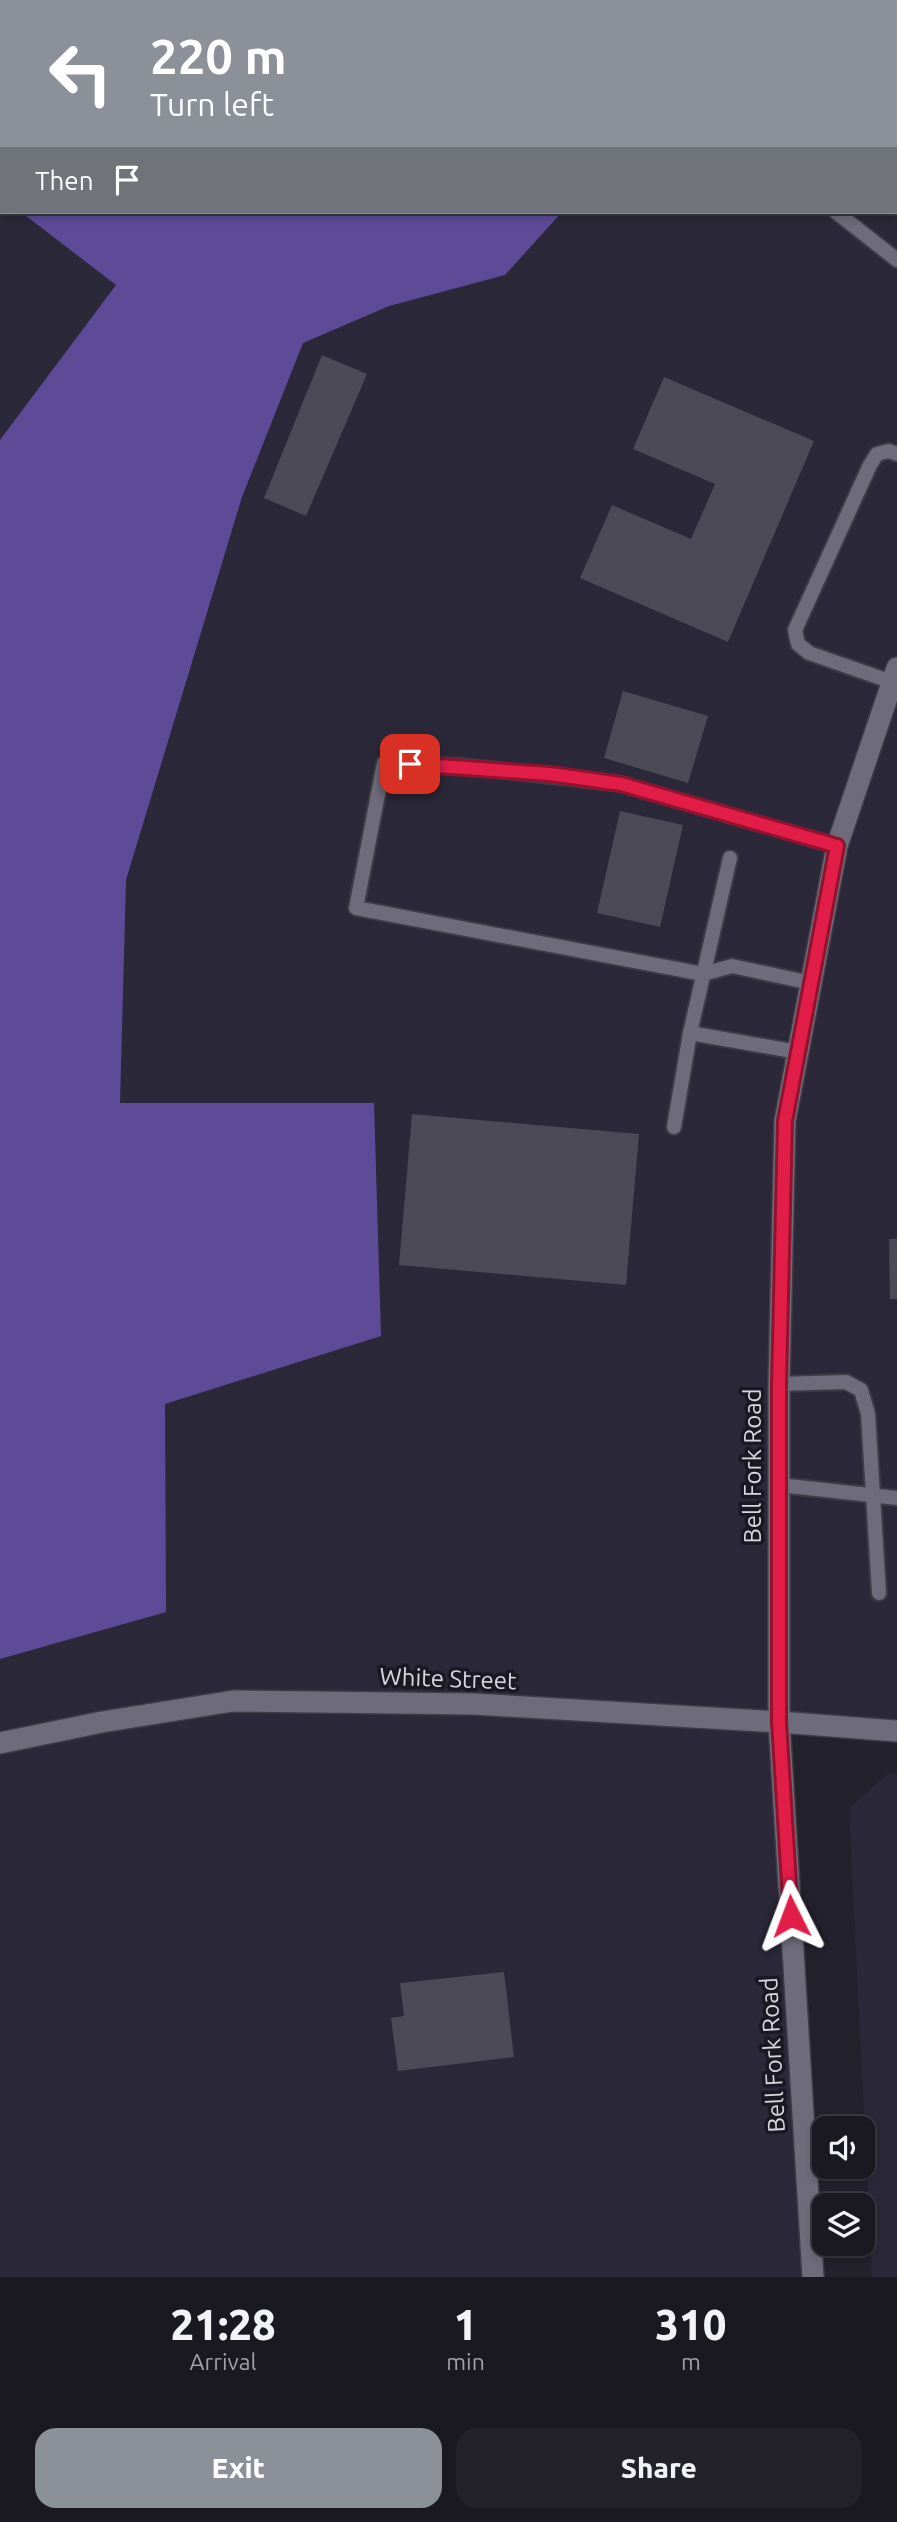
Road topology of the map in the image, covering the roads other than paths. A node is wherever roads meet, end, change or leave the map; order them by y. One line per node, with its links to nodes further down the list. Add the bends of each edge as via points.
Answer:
1 (839, 214): 3 (lane)
2 (897, 240): 3 (lane)
3 (892, 256)
4 (897, 454): 5 (lane, via 877,454 870,465 795,630 798,644 808,653)
5 (895, 675): 6 (main road, Bell Fork Road)
6 (837, 846): 8 (lane, via 621,784 463,766 384,763 356,908); 9 (main road, Bell Fork Road)
7 (730, 858): 8 (lane)
8 (703, 974): 9 (lane, via 732,966); 10 (lane)
9 (811, 983): 11 (main road, Bell Fork Road)
10 (690, 1033): 11 (lane); 12 (lane)
11 (798, 1052): 13 (main road, Bell Fork Road, via 785,1121)
12 (674, 1127)
13 (779, 1384): 14 (main road, Bell Fork Road); 15 (lane, via 846,1382 861,1390 868,1414)
14 (780, 1485): 15 (lane); 18 (main road, Bell Fork Road)
15 (874, 1495): 16 (lane); 17 (lane)
16 (897, 1498)
17 (879, 1593)
18 (779, 1722): 19 (main road, White Street); 20 (main road, White Street, via 474,1704 233,1701 102,1721); 21 (main road, Bell Fork Road)
19 (897, 1731)
20 (0, 1743)
21 (813, 2277)

